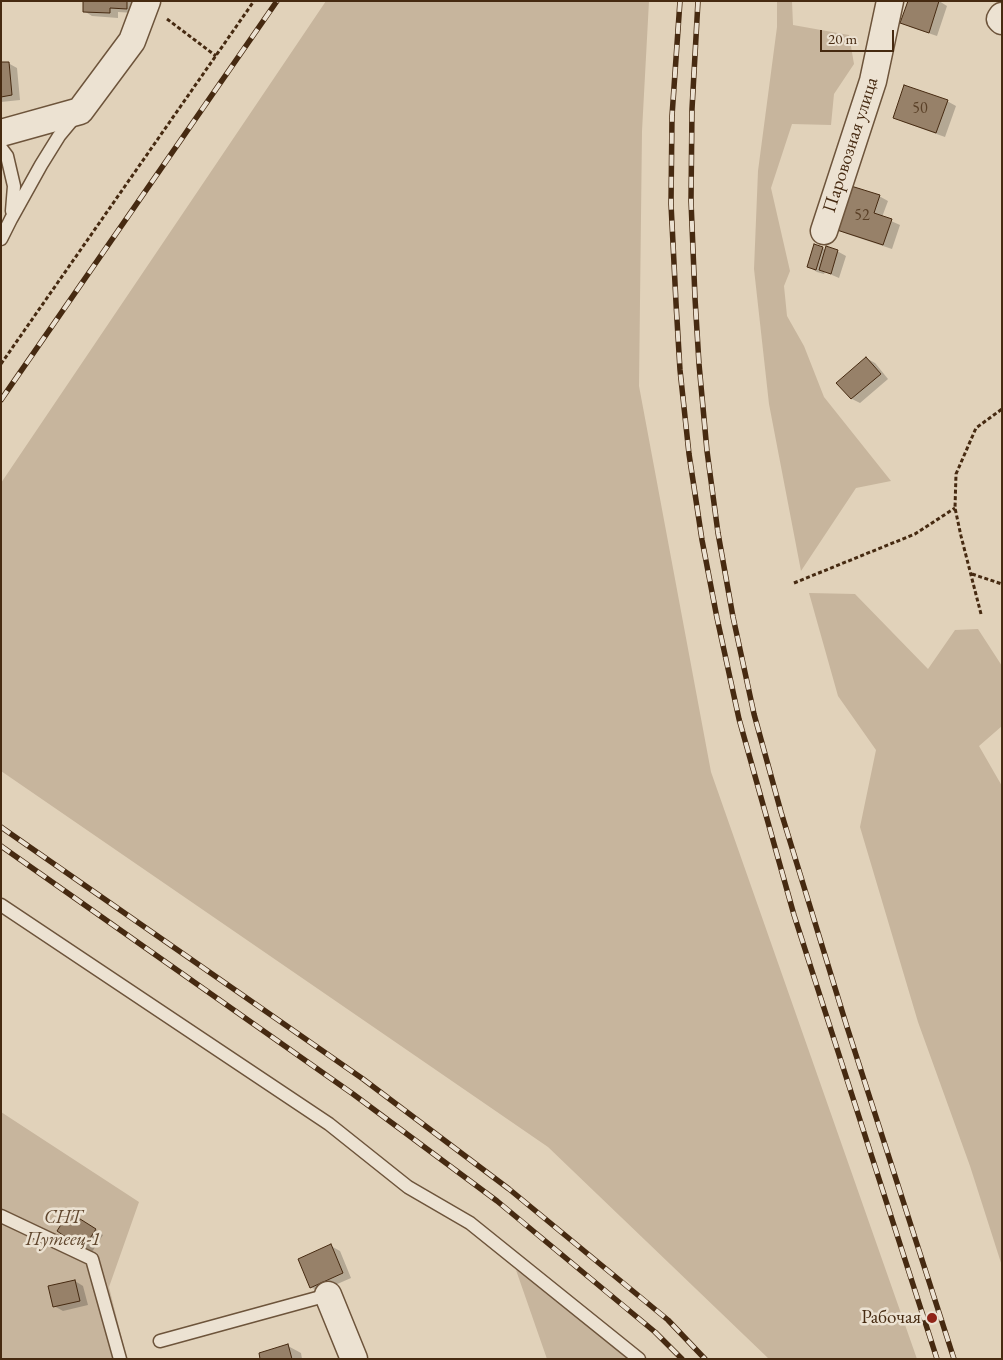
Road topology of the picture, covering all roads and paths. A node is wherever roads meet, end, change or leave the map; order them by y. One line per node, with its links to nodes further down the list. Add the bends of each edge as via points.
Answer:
1 (254, 1): 4 (path)
2 (890, 1): 9 (street, Паровозная улица, via 873,81)
3 (147, 2): 4 (path); 5 (street, via 132,40)
4 (216, 56): 11 (path)
5 (80, 111): 6 (street); 8 (lane, via 59,136)
6 (1, 133)
7 (1, 148): 8 (lane, via 7,156 14,186)
8 (11, 219): 10 (lane)
9 (824, 230)
10 (1, 239)
11 (1, 364)
12 (1002, 409): 13 (path, via 976,428 956,474)
13 (956, 508): 14 (path, via 960,536); 15 (path, via 915,534)
14 (972, 574): 16 (path); 17 (path)
15 (794, 583)
16 (1002, 584)
17 (981, 614)
18 (1, 905): 24 (lane, via 329,1124 408,1187 470,1222)
19 (1, 1216): 22 (lane, via 92,1259)
20 (328, 1295): 21 (lane); 23 (street)
21 (160, 1341)
22 (120, 1359)
23 (354, 1359)
24 (639, 1359)

